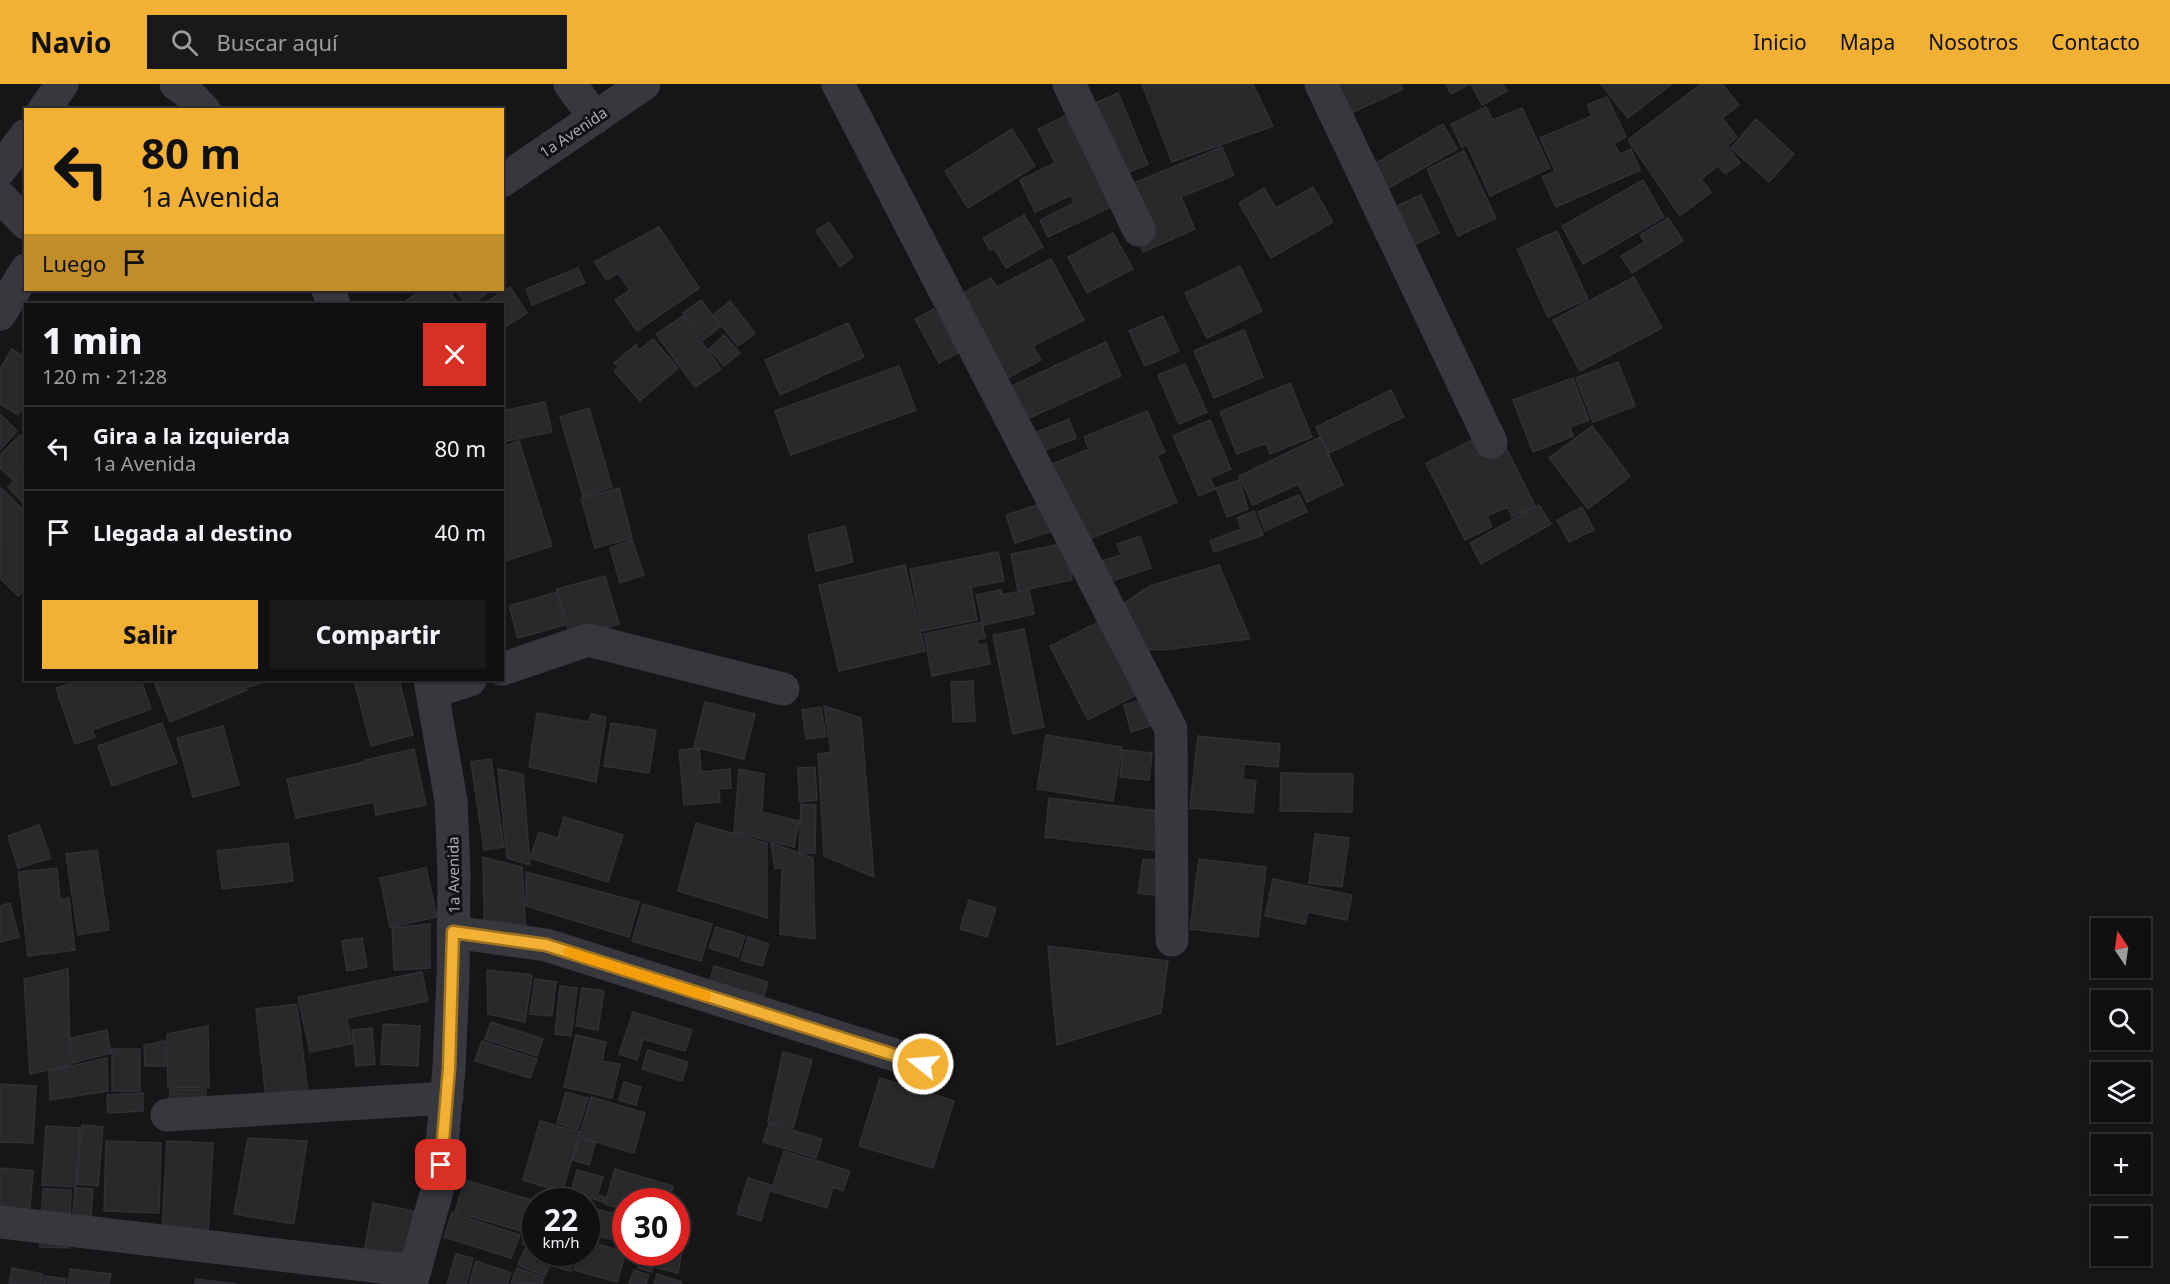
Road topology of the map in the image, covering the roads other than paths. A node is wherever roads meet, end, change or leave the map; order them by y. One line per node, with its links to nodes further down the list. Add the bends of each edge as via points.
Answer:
1 (62, 84): 8 (street)
2 (176, 84): 9 (street)
3 (570, 84): 10 (street)
4 (644, 84): 10 (street, 1a Avenida)
5 (838, 84): 25 (street, via 1171,729)
6 (1069, 84): 16 (street)
7 (1321, 84): 19 (street)
8 (45, 108)
9 (202, 108)
10 (595, 118): 13 (street, 1a Avenida)
11 (24, 138): 12 (street)
12 (0, 170)
13 (504, 180)
14 (0, 197): 15 (street)
15 (24, 221)
16 (1139, 230)
17 (24, 273): 18 (street)
18 (0, 314)
19 (1491, 442)
20 (504, 668): 23 (street, via 588,640)
21 (464, 681): 22 (street)
22 (431, 686): 24 (street, 1a Avenida, via 451,801)
23 (783, 689)
24 (453, 932): 26 (street, via 546,945); 27 (street, 1a Avenida)
25 (1172, 940)
26 (923, 1064)
27 (447, 1098): 28 (street); 30 (street, 1a Avenida, via 438,1187)
28 (167, 1114)
29 (0, 1222): 30 (street)
30 (413, 1278)

